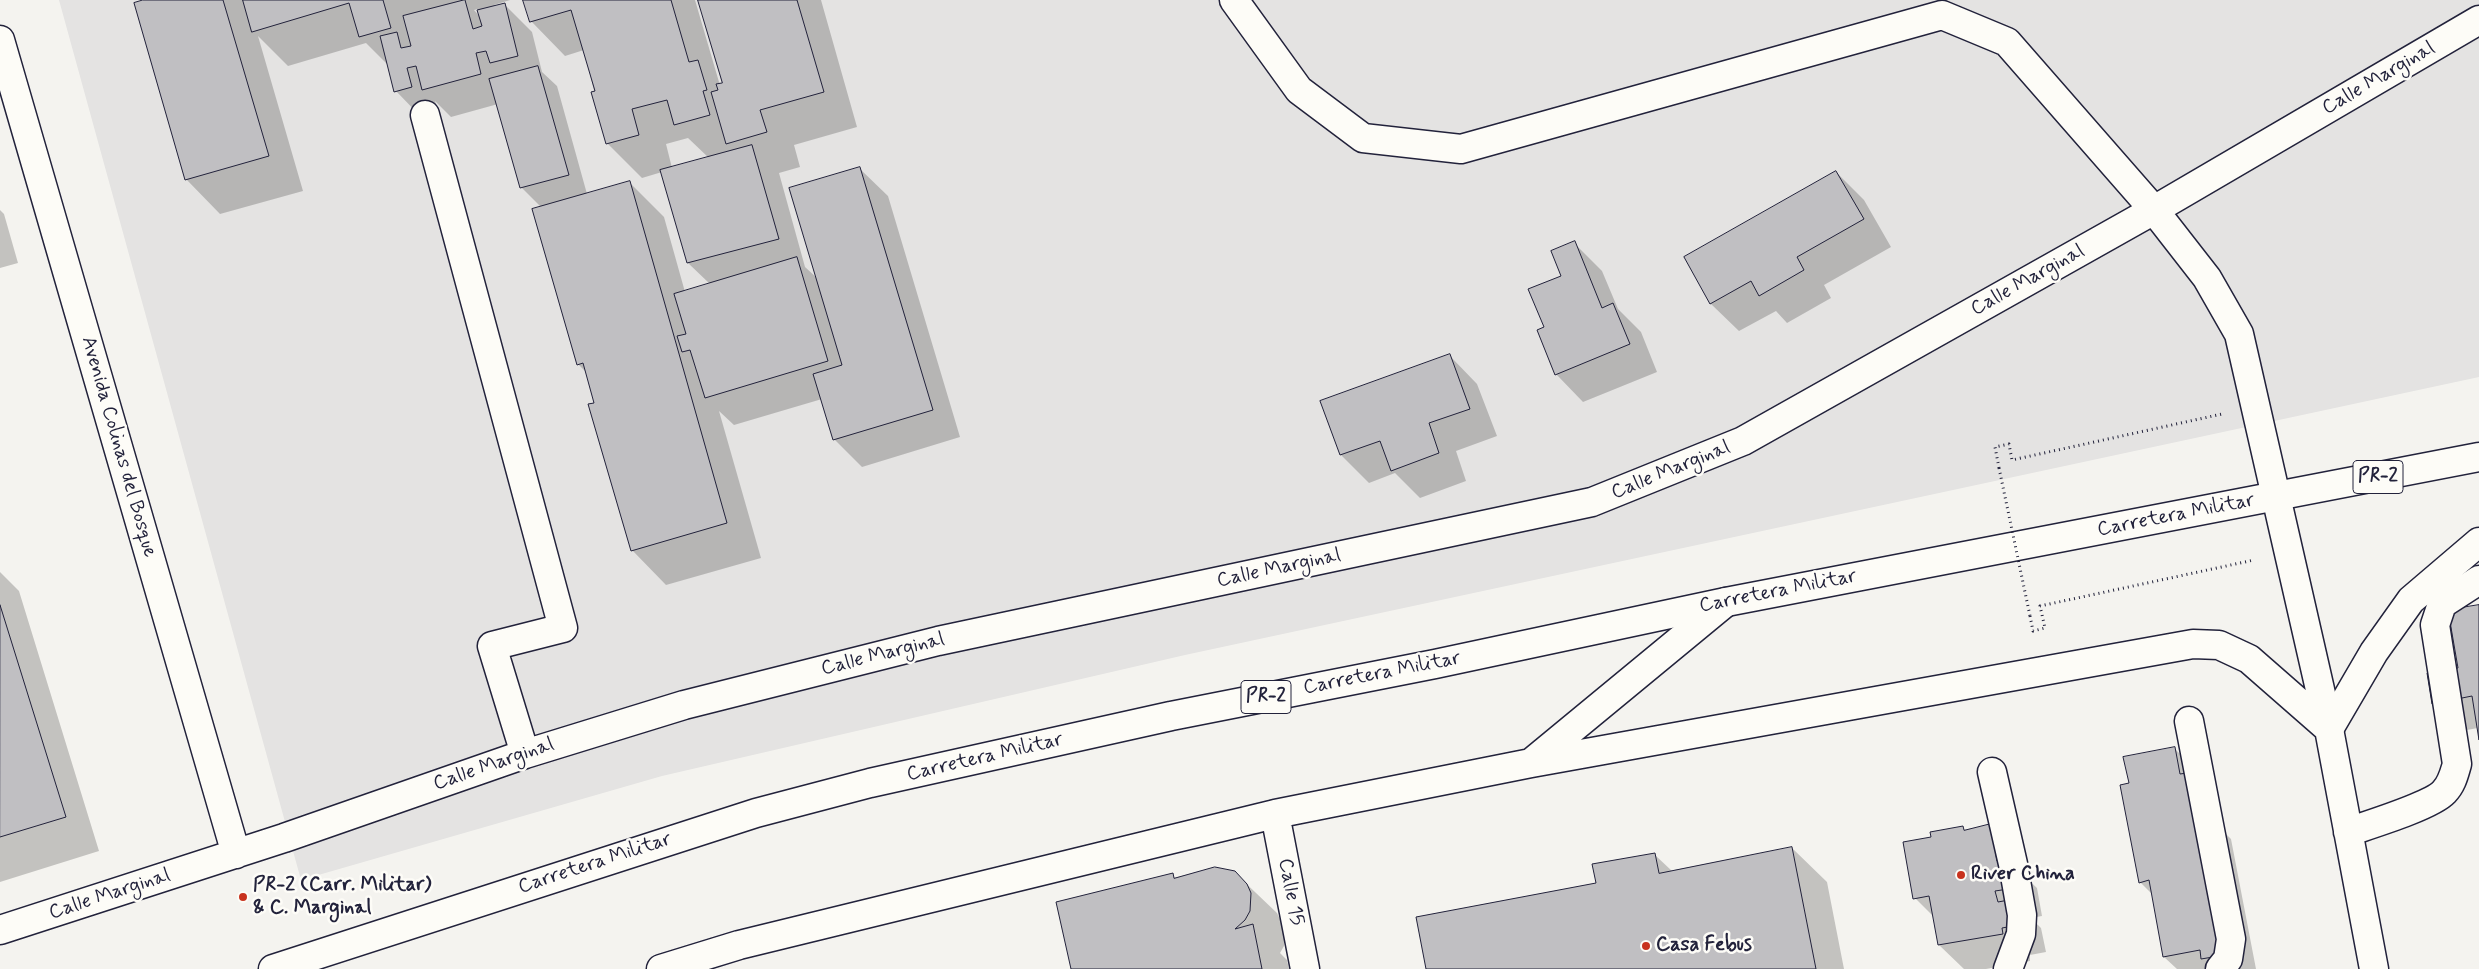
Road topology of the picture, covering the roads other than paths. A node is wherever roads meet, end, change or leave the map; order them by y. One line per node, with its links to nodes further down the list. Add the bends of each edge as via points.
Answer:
1 (1234, 0): 5 (street, via 1299,90 1363,138 1461,149 1942,15 2007,42)
2 (2479, 20): 5 (street, Calle Marginal)
3 (0, 40): 18 (street, Avenida Colinas del Bosque)
4 (425, 115): 13 (street, via 562,628 492,646)
5 (2154, 210): 7 (street, via 2207,278 2239,334); 13 (street, Calle Marginal, via 1743,442 1592,502 938,641 684,705)
6 (2479, 457): 7 (street, Carretera Militar / PR-2)
7 (2277, 496): 10 (street, Carretera Militar / PR-2); 12 (street)
8 (2479, 542): 12 (street, via 2412,600 2374,652)
9 (2479, 580): 17 (street, via 2442,604 2435,625 2457,764 2452,780 2443,794)
10 (1726, 602): 14 (street); 20 (street, Carretera Militar / PR-2, via 1171,716 870,783 756,813)
11 (2189, 721): 24 (street, via 2231,939 2228,958)
12 (2328, 730): 14 (street, via 2249,660 2219,645 2193,644); 17 (street)
13 (525, 754): 18 (street, Calle Marginal)
14 (1531, 763): 16 (street)
15 (1992, 772): 23 (street, via 2014,864 2022,915 2021,934)
16 (1274, 814): 21 (street, via 739,945); 22 (street, Calle 15)
17 (2348, 832): 25 (street)
18 (236, 854): 19 (street, Calle Marginal)
19 (0, 930)
20 (273, 969)
21 (661, 969)
22 (1305, 969)
23 (2008, 969)
24 (2220, 969)
25 (2374, 969)

